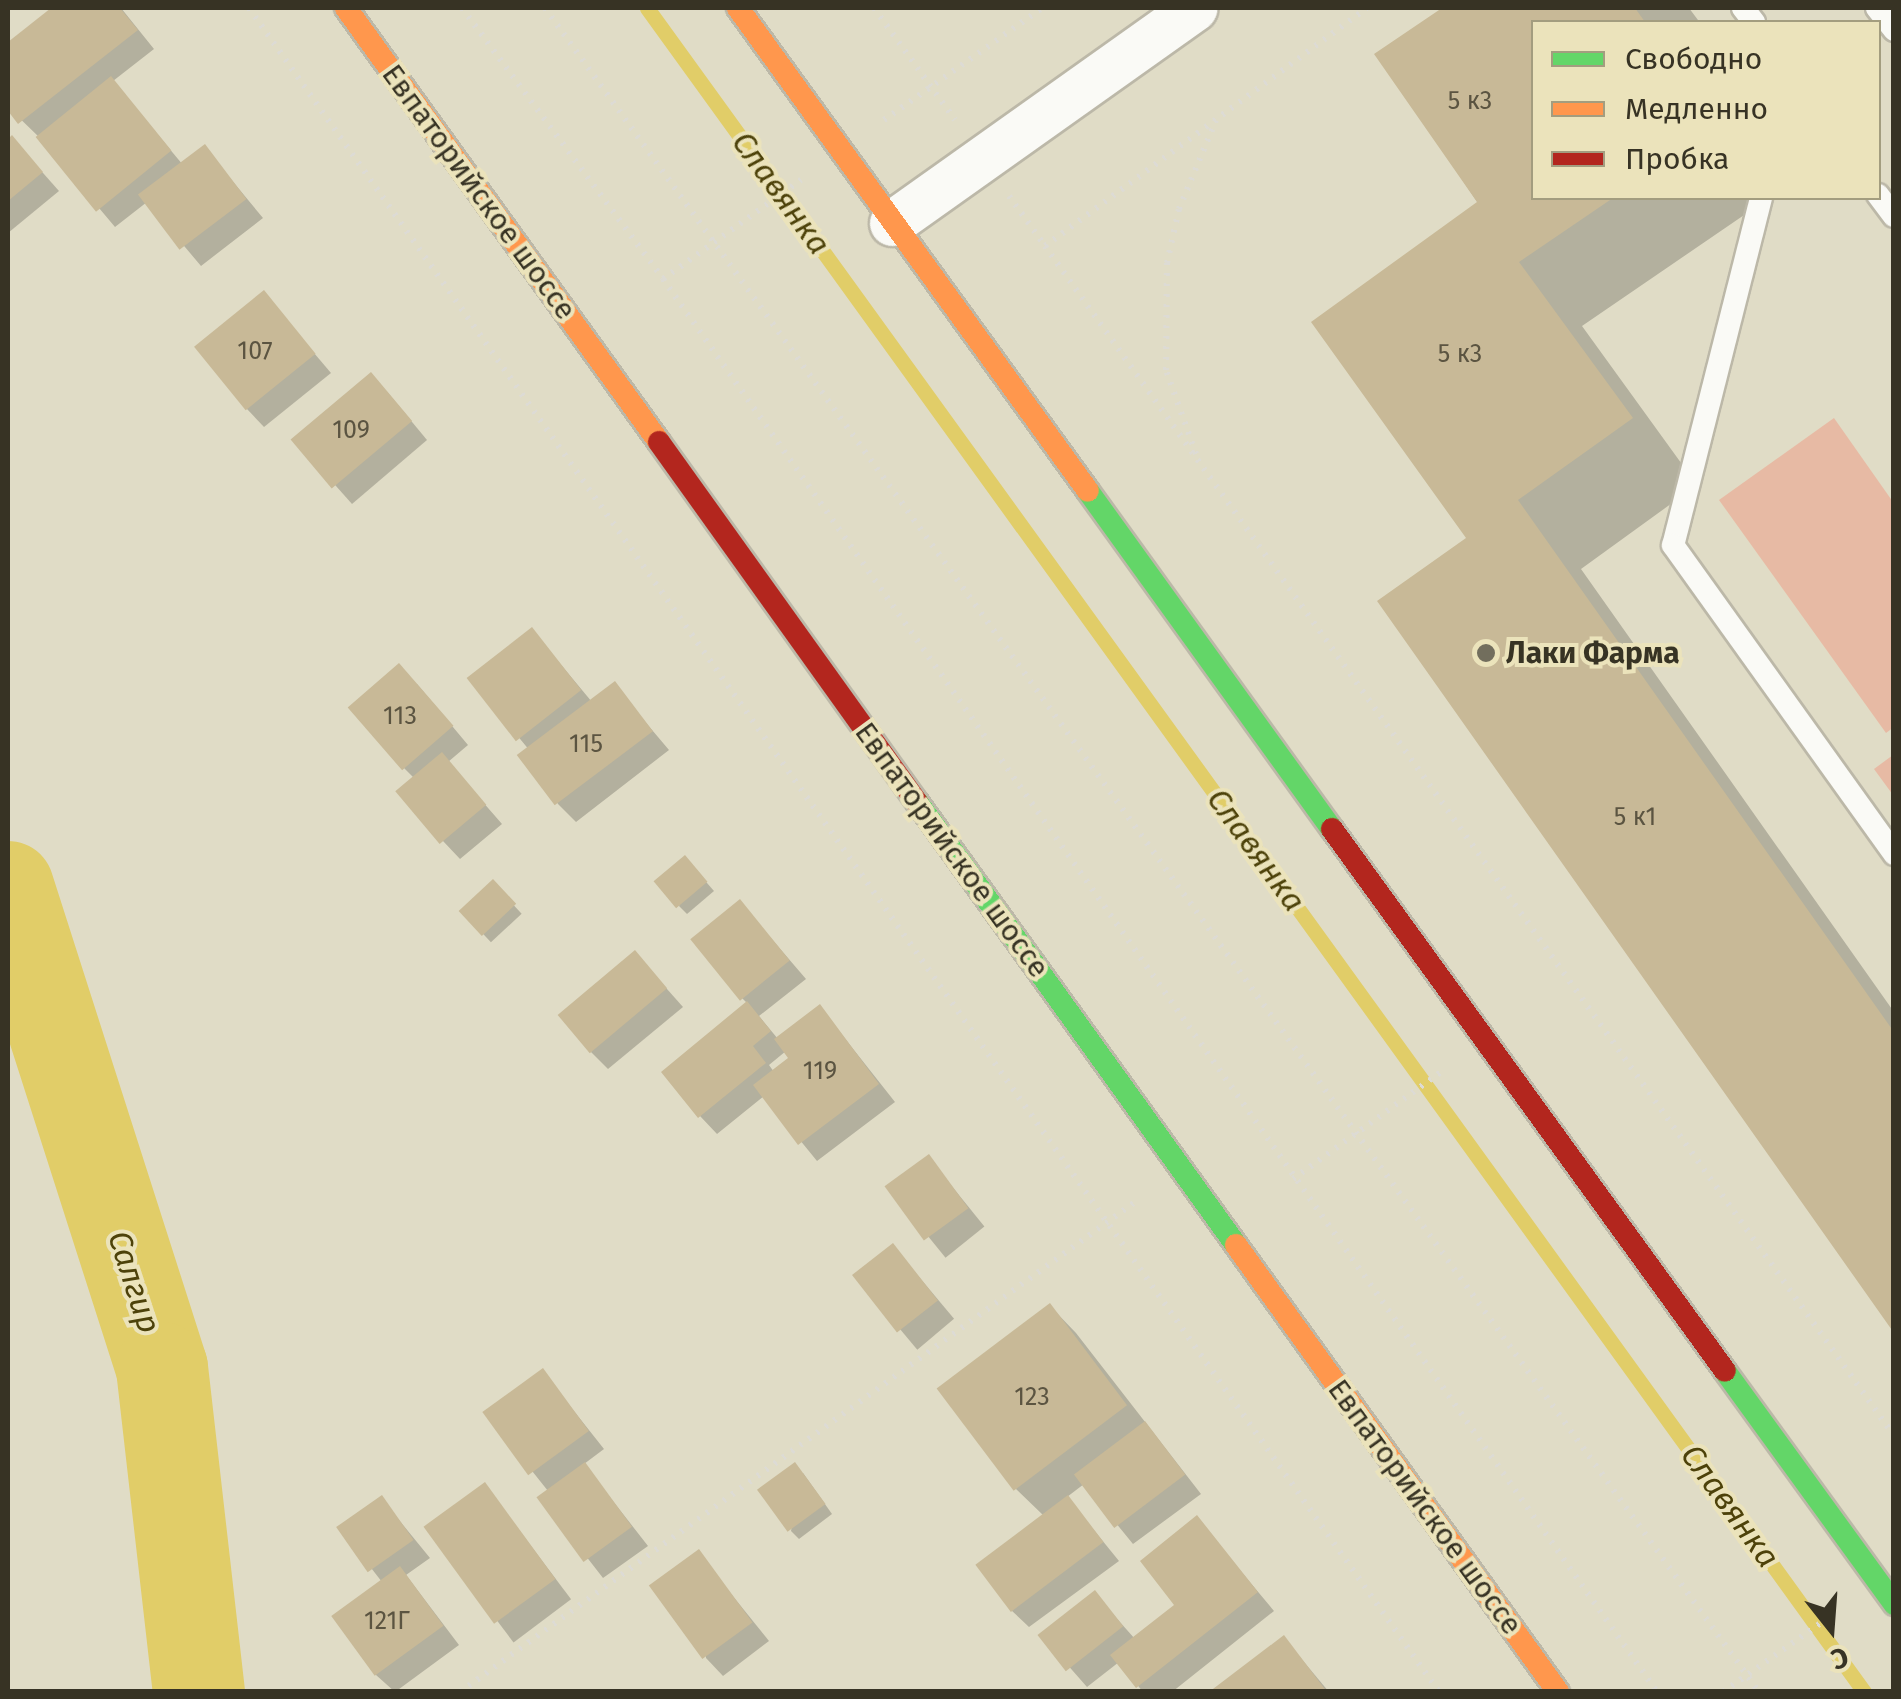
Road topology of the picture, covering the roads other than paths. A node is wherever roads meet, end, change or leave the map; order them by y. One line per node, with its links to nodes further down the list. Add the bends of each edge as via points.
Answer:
1 (346, 8): 10 (main road, Евпаторийское шоссе)
2 (738, 8): 7 (main road)
3 (1194, 8): 7 (street)
4 (1877, 8): 5 (lane)
5 (1894, 30)
6 (1760, 200): 8 (lane, via 1673,545)
7 (892, 223): 9 (main road)
8 (1894, 854)
9 (1894, 1604)
10 (1558, 1692)

